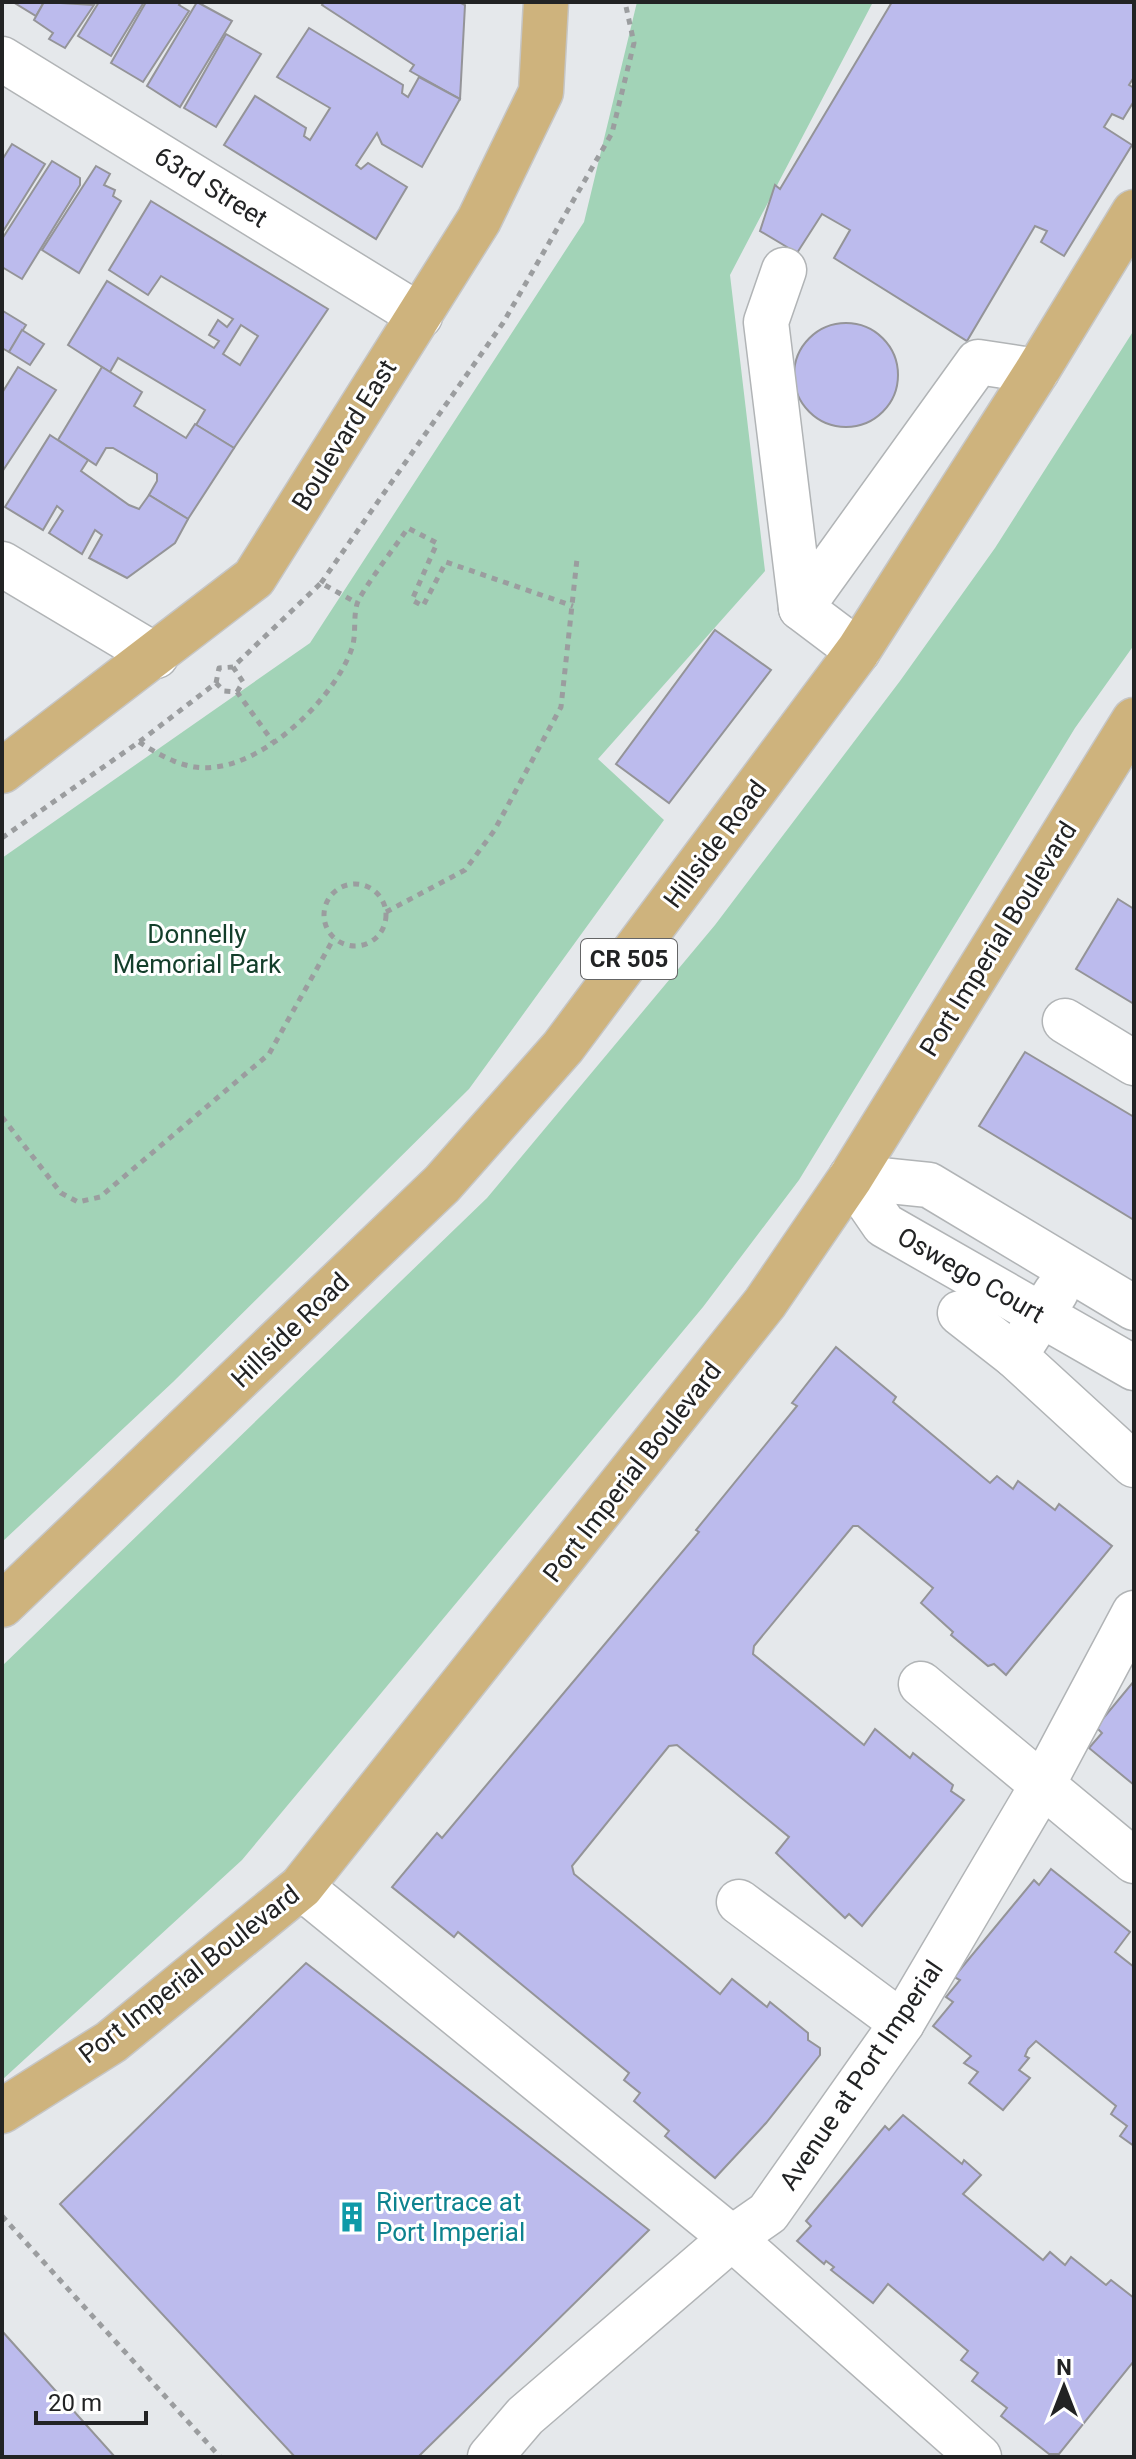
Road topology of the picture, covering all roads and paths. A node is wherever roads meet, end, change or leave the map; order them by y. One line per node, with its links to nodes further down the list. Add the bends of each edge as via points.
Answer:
1 (546, 2): 6 (main road, Boulevard East, via 541,92 479,220)
2 (625, 2): 10 (path, via 634,43 612,133 503,323)
3 (2, 59): 6 (street, 63rd Street)
4 (1134, 212): 7 (main road, Hillside Road / CR 505)
5 (784, 270): 13 (street, via 766,322)
6 (420, 316): 15 (main road, Boulevard East, via 254,578)
7 (1037, 371): 13 (street, via 978,362); 14 (main road, Hillside Road / CR 505)
8 (577, 559): 12 (path)
9 (2, 564): 15 (street)
10 (321, 583): 11 (path); 16 (path)
11 (357, 603): 12 (path, via 408,528 437,543 412,600 423,606 446,562); 21 (path, via 353,646 334,684)
12 (573, 606): 24 (path, via 561,707 494,831 465,870)
13 (801, 608): 14 (street)
14 (858, 651): 37 (main road, Hillside Road / CR 505, via 563,1047 442,1184)
15 (156, 656): 22 (main road, Boulevard East)
16 (233, 667): 17 (path, via 219,668); 18 (path, via 243,682)
17 (216, 683): 18 (path, via 224,691); 20 (path)
18 (237, 692): 21 (path)
19 (1134, 720): 29 (main road, Port Imperial Boulevard)
20 (139, 742): 21 (path, via 197,767 246,761); 23 (path)
21 (273, 742)
22 (2, 771)
23 (2, 838)
24 (386, 912): 25 (path, via 381,932 365,945); 25 (path, via 370,888 341,888 324,911)
25 (334, 938): 28 (path, via 269,1054 100,1197 78,1202 61,1193)
26 (1065, 1021): 27 (street)
27 (1134, 1063)
28 (2, 1117)
29 (851, 1177): 30 (street, Oswego Court, via 929,1185); 33 (street, Oswego Court, via 884,1225); 42 (main road, Port Imperial Boulevard, via 689,1403)
30 (1068, 1269): 31 (street, Oswego Court); 33 (street)
31 (1134, 1308)
32 (960, 1313): 34 (street)
33 (1043, 1316): 34 (street); 35 (street, Oswego Court)
34 (1015, 1356): 36 (street)
35 (1134, 1368)
36 (1134, 1465)
37 (2, 1605)
38 (1134, 1613): 40 (street, Avenue at Port Imperial)
39 (921, 1684): 40 (street)
40 (1043, 1784): 41 (street); 44 (street, Avenue at Port Imperial)
41 (1134, 1861)
42 (301, 1887): 45 (main road, Port Imperial Boulevard, via 111,2042); 47 (street)
43 (739, 1902): 44 (street)
44 (902, 2023): 47 (street, Avenue at Port Imperial, via 768,2213)
45 (2, 2111)
46 (2, 2216): 48 (path)
47 (732, 2238): 49 (street, Avenue at Port Imperial, via 525,2416); 50 (street)
48 (220, 2457)
49 (490, 2457)
50 (979, 2457)

